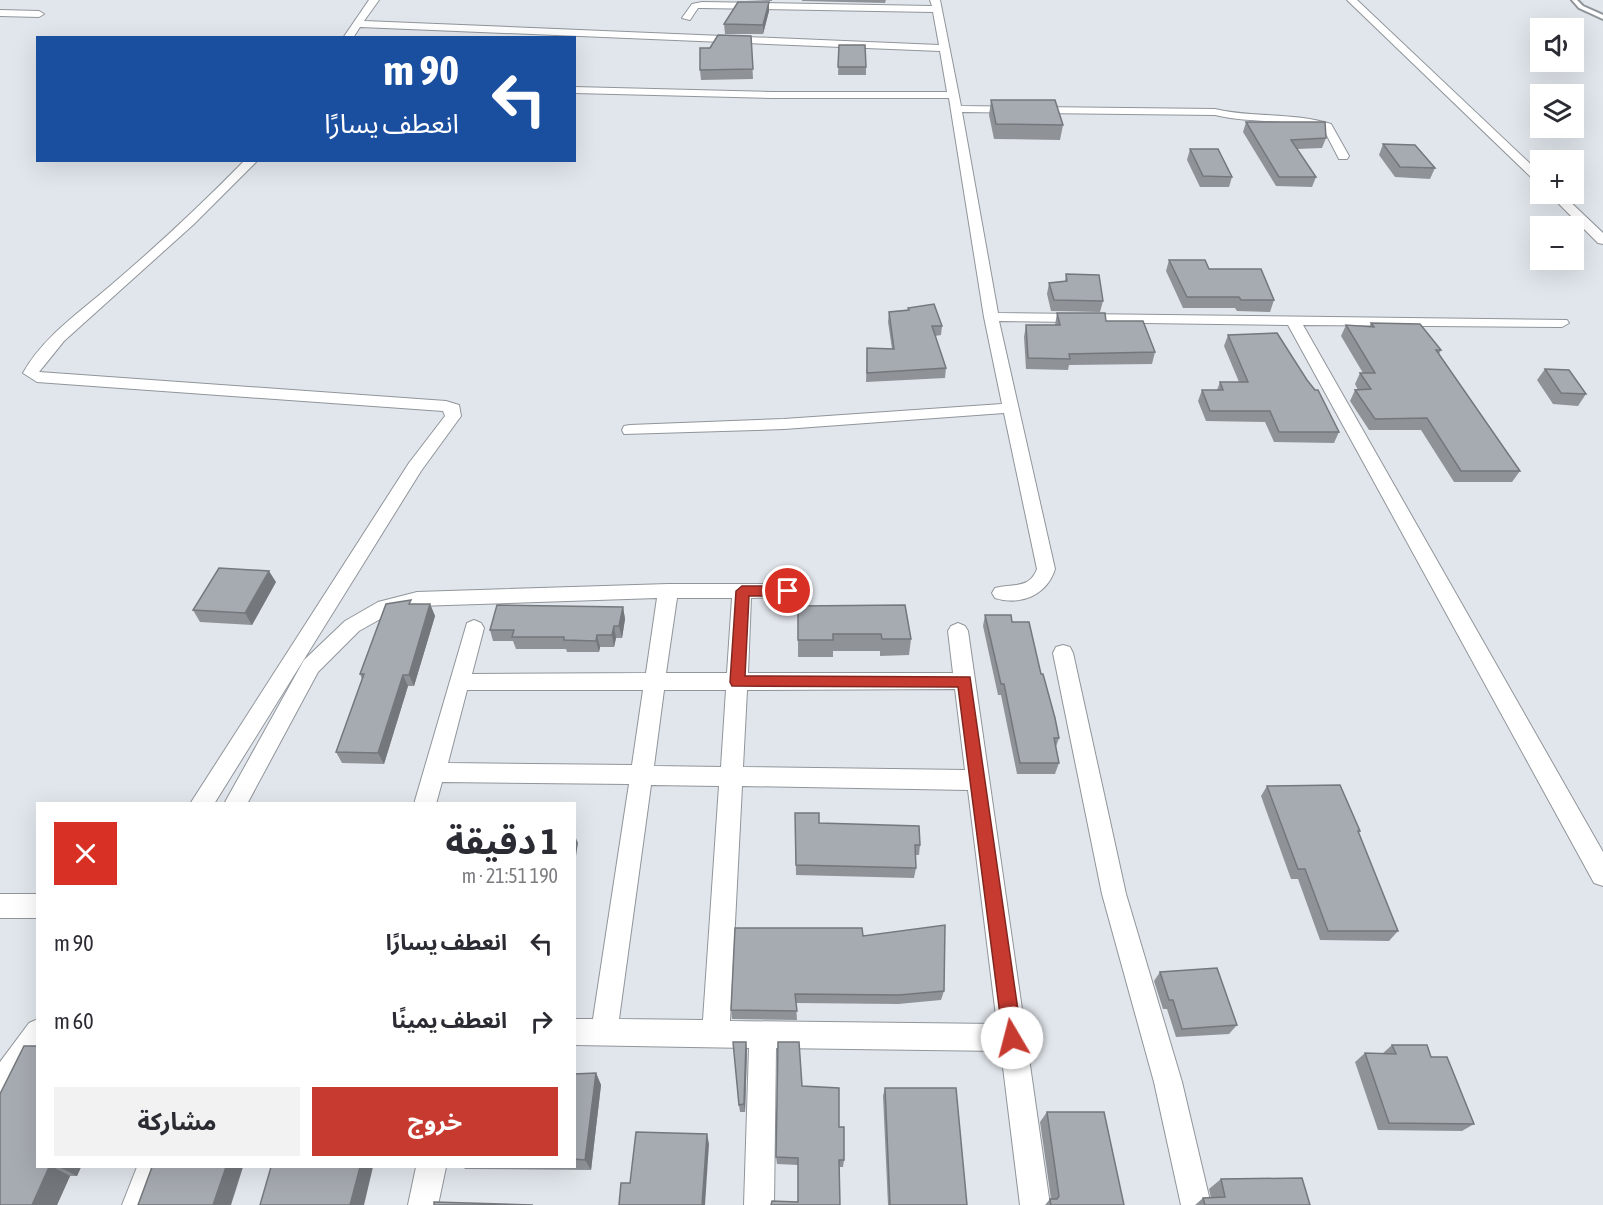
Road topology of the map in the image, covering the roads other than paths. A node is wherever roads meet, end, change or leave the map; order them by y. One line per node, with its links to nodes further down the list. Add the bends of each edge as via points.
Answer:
1 (374, 0): 9 (street)
2 (1352, 0): 16 (street)
3 (1574, 0): 7 (lane)
4 (936, 4): 8 (street, via 702,5 695,6); 11 (street)
5 (0, 14): 6 (street)
6 (39, 14)
7 (1603, 16)
8 (687, 18)
9 (357, 24): 10 (street); 11 (street)
10 (349, 36)
11 (946, 48): 13 (street)
12 (576, 90): 13 (street)
13 (956, 102): 14 (street, via 1215,112 1236,117 1307,120 1327,126); 19 (street)
14 (1343, 156)
15 (250, 162): 39 (street, via 85,314 31,373 37,377 446,406 453,409 453,416 415,467)
16 (1530, 171)
17 (1565, 204): 18 (street)
18 (1603, 240)
19 (991, 317): 20 (street); 22 (street)
20 (1293, 320): 21 (street); 42 (street)
21 (1562, 323)
22 (1011, 408): 23 (street); 27 (street, via 1046,569 1032,589)
23 (630, 430)
24 (668, 591): 25 (street); 33 (street); 40 (street, via 417,599 385,607 352,626 310,666)
25 (742, 591): 26 (street); 34 (street)
26 (788, 591)
27 (1002, 593)
28 (474, 628): 32 (street)
29 (958, 631): 31 (street)
30 (1063, 653): 58 (street, via 1114,894 1168,1082)
31 (964, 681): 34 (street); 38 (street)
32 (459, 682): 33 (street); 35 (street)
33 (655, 682): 34 (street); 36 (street)
34 (737, 682): 37 (street)
35 (434, 772): 36 (street); 41 (street)
36 (641, 776): 37 (street); 46 (street)
37 (731, 777): 38 (street); 47 (street)
38 (977, 780): 50 (street)
39 (202, 802)
40 (236, 802)
41 (426, 802)
42 (1603, 875)
43 (0, 906): 44 (street)
44 (36, 906)
45 (576, 1032): 46 (street)
46 (604, 1033): 47 (street)
47 (716, 1034): 48 (street)
48 (763, 1034): 50 (street); 56 (street)
49 (36, 1035): 51 (street)
50 (1012, 1038): 57 (street)
51 (0, 1086)
52 (152, 1168): 54 (street)
53 (431, 1168): 55 (street)
54 (137, 1205)
55 (423, 1205)
56 (759, 1205)
57 (1035, 1205)
58 (1196, 1205)

